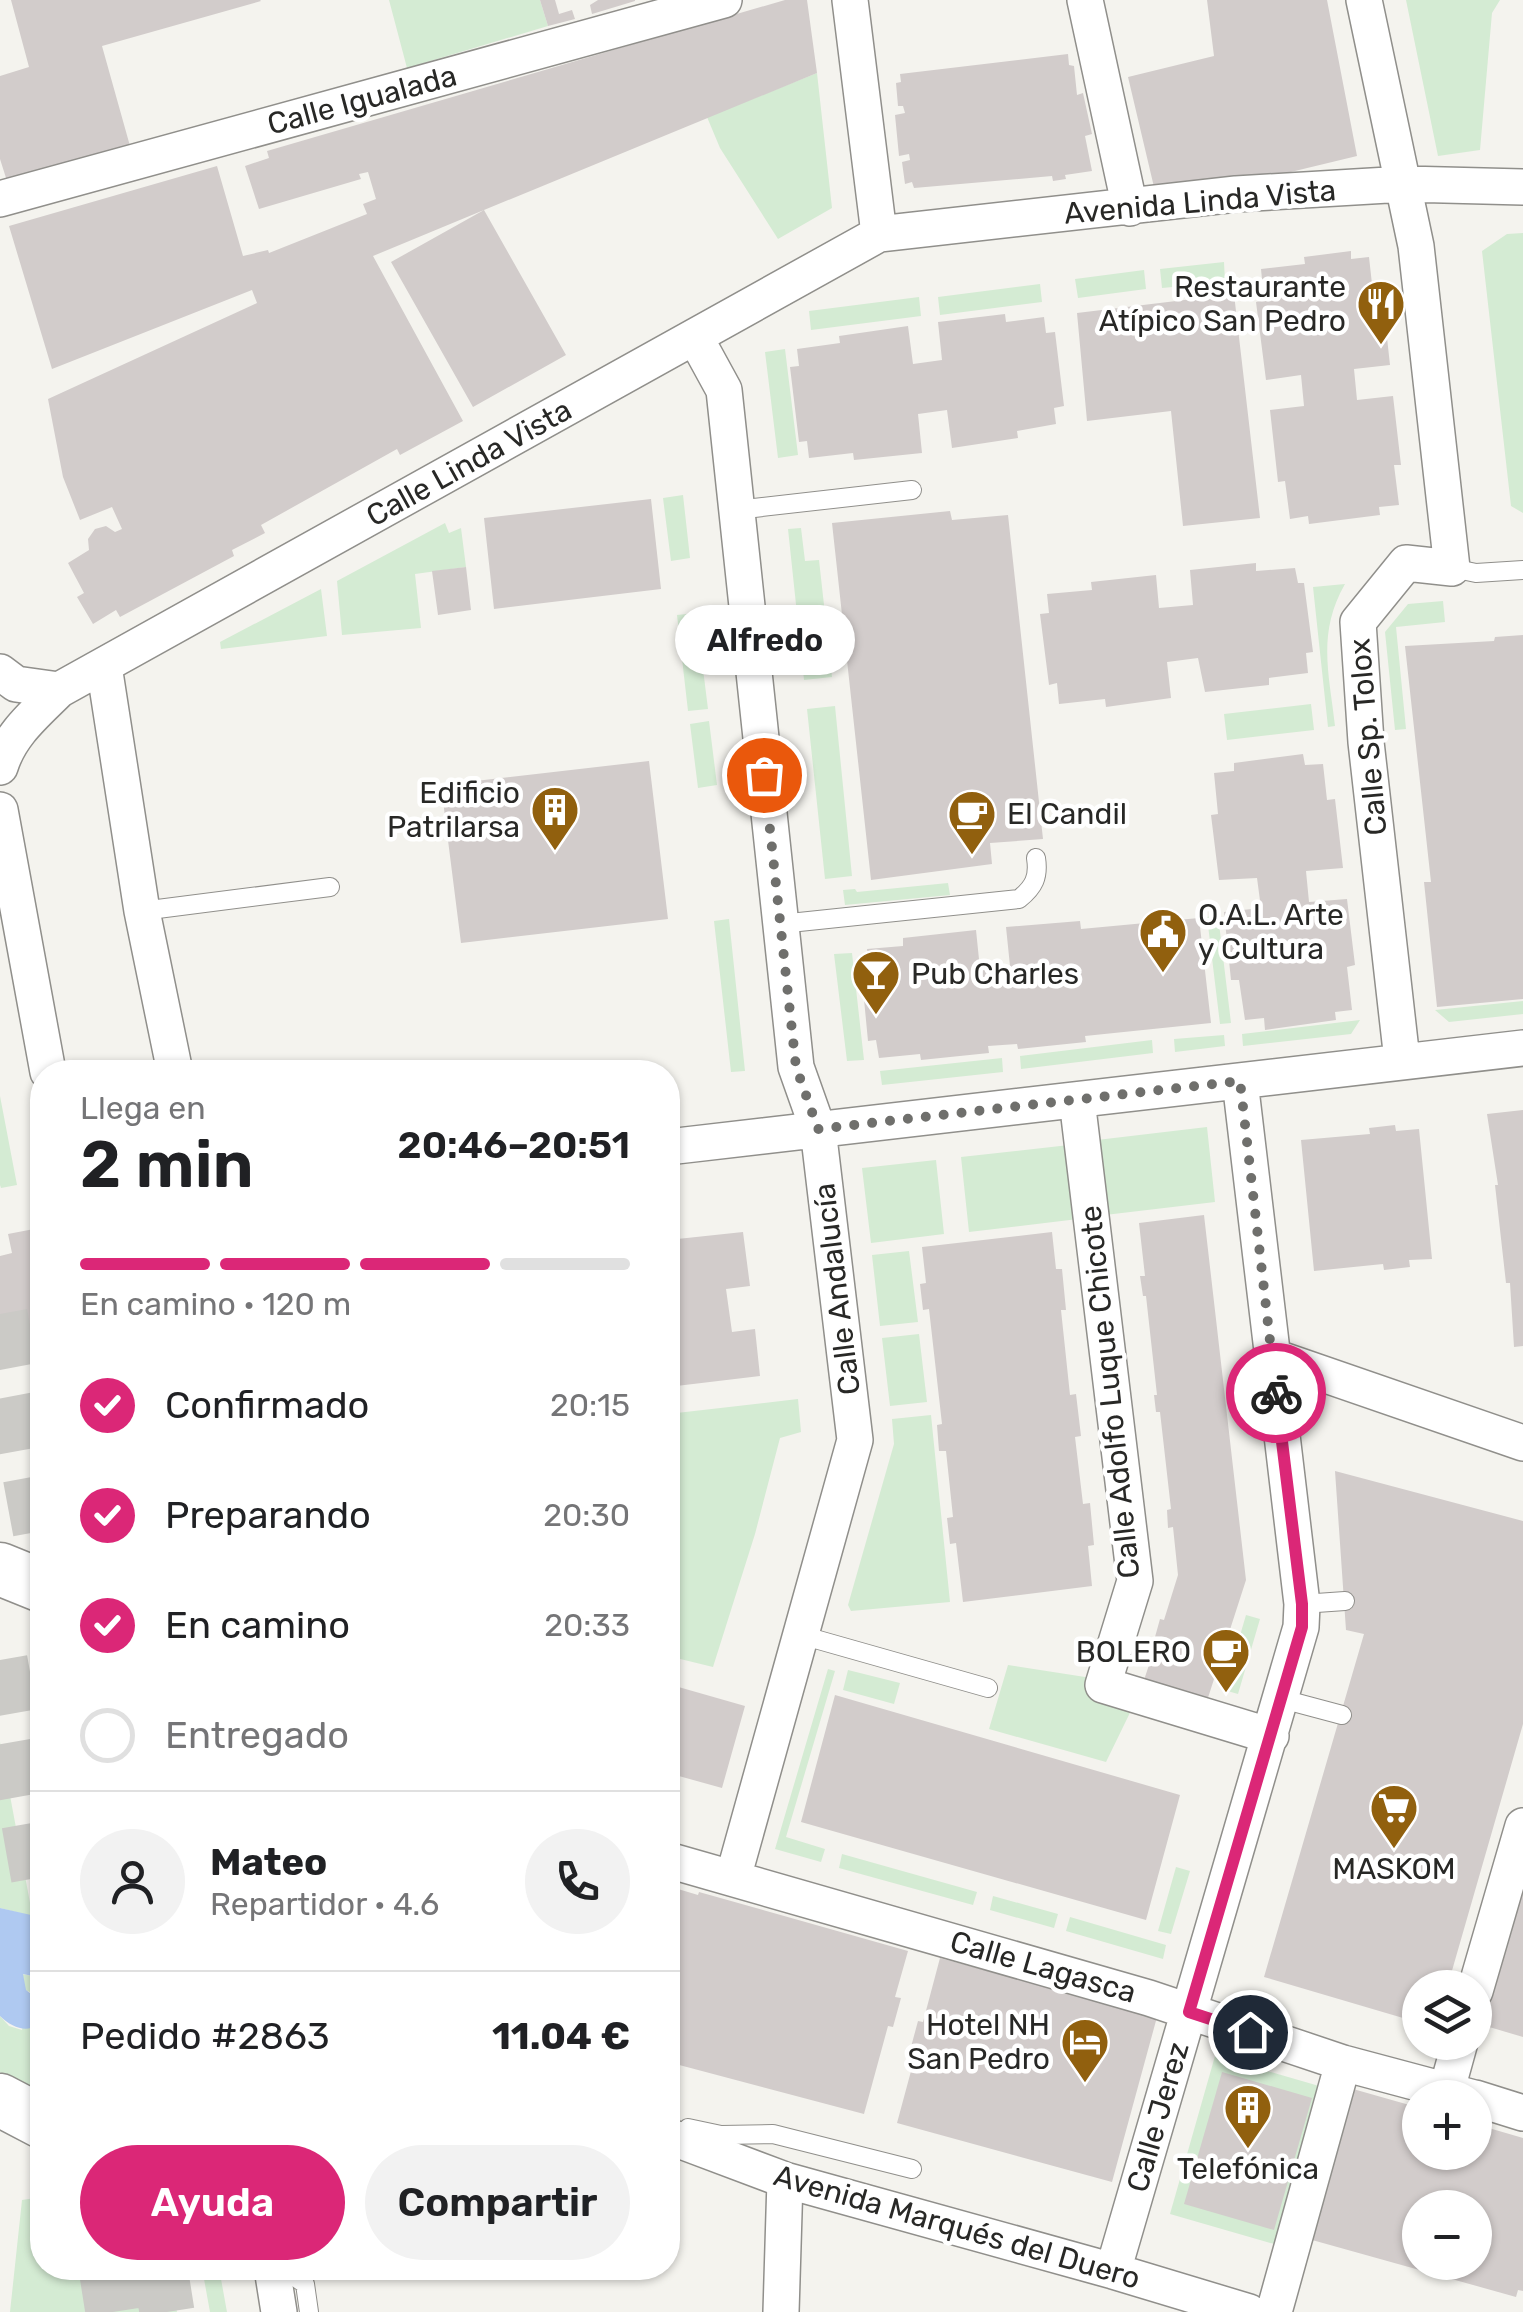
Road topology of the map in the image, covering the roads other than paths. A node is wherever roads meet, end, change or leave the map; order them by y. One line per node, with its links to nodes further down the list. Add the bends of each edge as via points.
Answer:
1 (724, 0): 7 (street, Calle Igualada)
2 (850, 0): 9 (street)
3 (1085, 0): 8 (street)
4 (1364, 0): 5 (street)
5 (1405, 184): 6 (street, Avenida Linda Vista); 8 (street, Avenida Linda Vista); 13 (street)
6 (1523, 187)
7 (0, 199)
8 (1130, 208): 9 (street, Avenida Linda Vista)
9 (879, 234): 10 (street, Calle Linda Vista)
10 (695, 337): 12 (street, Calle Andalucía, via 724,390); 15 (street, Calle Linda Vista)
11 (912, 490): 12 (lane)
12 (736, 510): 23 (street, Calle Andalucía)
13 (1452, 568): 14 (lane); 27 (street, Calle Sp. Tolox, via 1406,563 1358,622)
14 (1523, 570)
15 (104, 666): 17 (street, Calle Linda Vista); 22 (street)
16 (0, 672): 17 (street, via 16,684)
17 (59, 690): 18 (street, Calle Linda Vista, via 21,728)
18 (0, 767)
19 (0, 810): 25 (street)
20 (1036, 858): 23 (lane, via 1034,884 1018,899)
21 (330, 887): 22 (lane)
22 (142, 911): 26 (street)
23 (780, 924): 30 (street, Calle Andalucía, via 796,1067)
24 (1523, 1048): 27 (street)
25 (46, 1060)
26 (173, 1060)
27 (1402, 1060): 28 (street)
28 (1240, 1081): 29 (street); 32 (street, Calle Jerez)
29 (1077, 1100): 30 (street); 42 (street, Calle Adolfo Luque Chicote, via 1135,1581 1103,1685)
30 (818, 1129): 31 (street); 38 (street, Calle Andalucía, via 855,1440)
31 (680, 1146)
32 (1271, 1356): 33 (street); 37 (street, Calle Jerez)
33 (1523, 1443)
34 (0, 1569): 35 (street)
35 (30, 1581)
36 (1345, 1601): 37 (lane)
37 (1302, 1604): 40 (street, Calle Jerez)
38 (800, 1635): 39 (lane); 45 (street, Calle Andalucía)
39 (988, 1688)
40 (1282, 1699): 41 (lane); 42 (street, Calle Jerez)
41 (1342, 1715)
42 (1271, 1736): 47 (street, Calle Jerez)
43 (1523, 1826): 46 (street)
44 (680, 1863): 45 (street, Calle Lagasca)
45 (733, 1878): 47 (street, Calle Lagasca)
46 (1481, 1970)
47 (1189, 2012): 48 (street, Calle Lagasca); 58 (street, Calle Jerez)
48 (1343, 2063): 49 (street, Calle Lagasca); 65 (street)
49 (1408, 2080)
50 (0, 2100): 53 (street)
51 (1492, 2103): 52 (street, Calle Lagasca)
52 (1523, 2113)
53 (30, 2116)
54 (680, 2128): 56 (lane, via 772,2134)
55 (680, 2141): 57 (street, Avenida Marqués del Duero)
56 (912, 2169)
57 (784, 2180): 58 (street, Avenida Marqués del Duero); 63 (street)
58 (1113, 2270): 64 (street, Avenida Marqués del Duero)
59 (274, 2280): 61 (street)
60 (298, 2280): 62 (lane)
61 (280, 2312)
62 (309, 2312)
63 (780, 2312)
64 (1250, 2312)
65 (1274, 2312)

